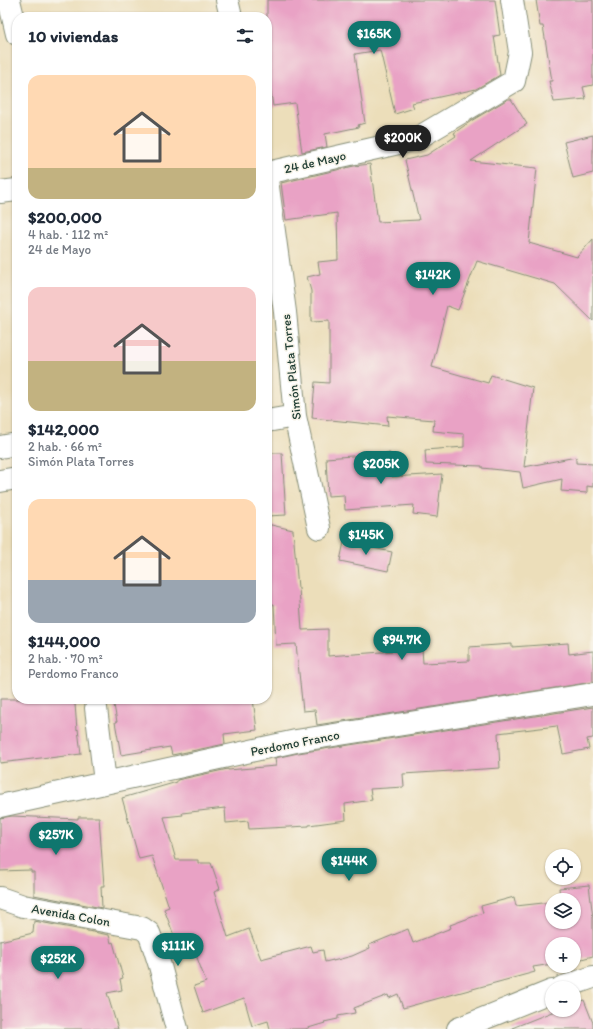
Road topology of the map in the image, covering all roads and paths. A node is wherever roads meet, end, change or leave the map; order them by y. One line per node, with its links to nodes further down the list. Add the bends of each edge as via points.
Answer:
1 (9, 0): 5 (street)
2 (227, 0): 4 (street)
3 (512, 0): 6 (street, 24 de Mayo, via 520,52 514,81 416,139)
4 (230, 12)
5 (12, 13)
6 (272, 173)
7 (12, 191): 8 (street)
8 (0, 192)
9 (272, 217): 10 (street, Simón Plata Torres)
10 (295, 416): 11 (street); 16 (street, Simón Plata Torres)
11 (272, 420)
12 (12, 445): 13 (street)
13 (0, 447)
14 (12, 479): 15 (street)
15 (0, 481)
16 (319, 528)
17 (593, 694): 19 (street, Perdomo Franco, via 296,741)
18 (96, 708): 19 (street)
19 (105, 782): 20 (street, Perdomo Franco)
20 (0, 806)
21 (0, 898): 25 (street, Avenida Colon, via 23,906 142,928 149,933)
22 (593, 977): 23 (street)
23 (581, 981)
24 (545, 994): 26 (street)
25 (177, 1029)
26 (458, 1029)

